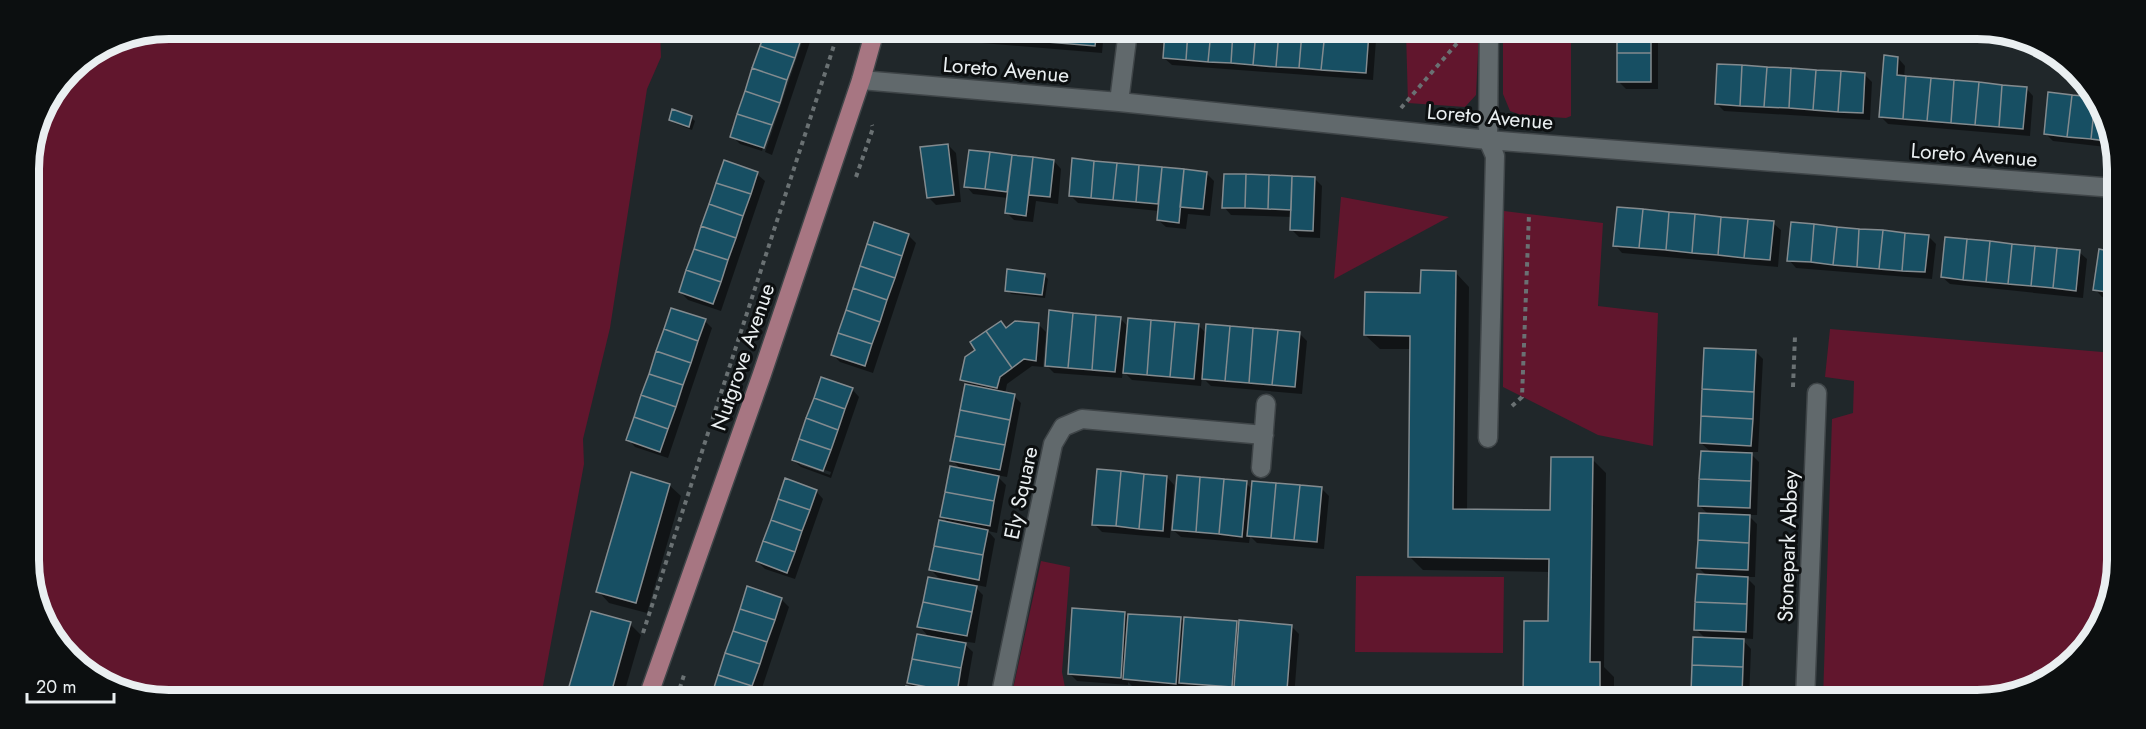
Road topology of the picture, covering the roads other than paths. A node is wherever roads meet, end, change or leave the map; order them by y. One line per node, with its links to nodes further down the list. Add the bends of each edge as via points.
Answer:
1 (872, 39): 4 (main road, Nutgrove Avenue)
2 (1127, 39): 5 (street)
3 (1489, 39): 6 (street)
4 (861, 80): 5 (street, Loreto Avenue); 13 (main road, Nutgrove Avenue)
5 (1119, 102): 6 (street, Loreto Avenue)
6 (1488, 140): 7 (street, Loreto Avenue); 10 (street, via 1495,156)
7 (2107, 187)
8 (1817, 393): 15 (street, Stonepark Abbey)
9 (1266, 404): 11 (street)
10 (1488, 431)
11 (1264, 435): 12 (street); 14 (street, Ely Square, via 1082,419 1063,427 1053,444)
12 (1261, 468)
13 (650, 690)
14 (1002, 690)
15 (1805, 690)

